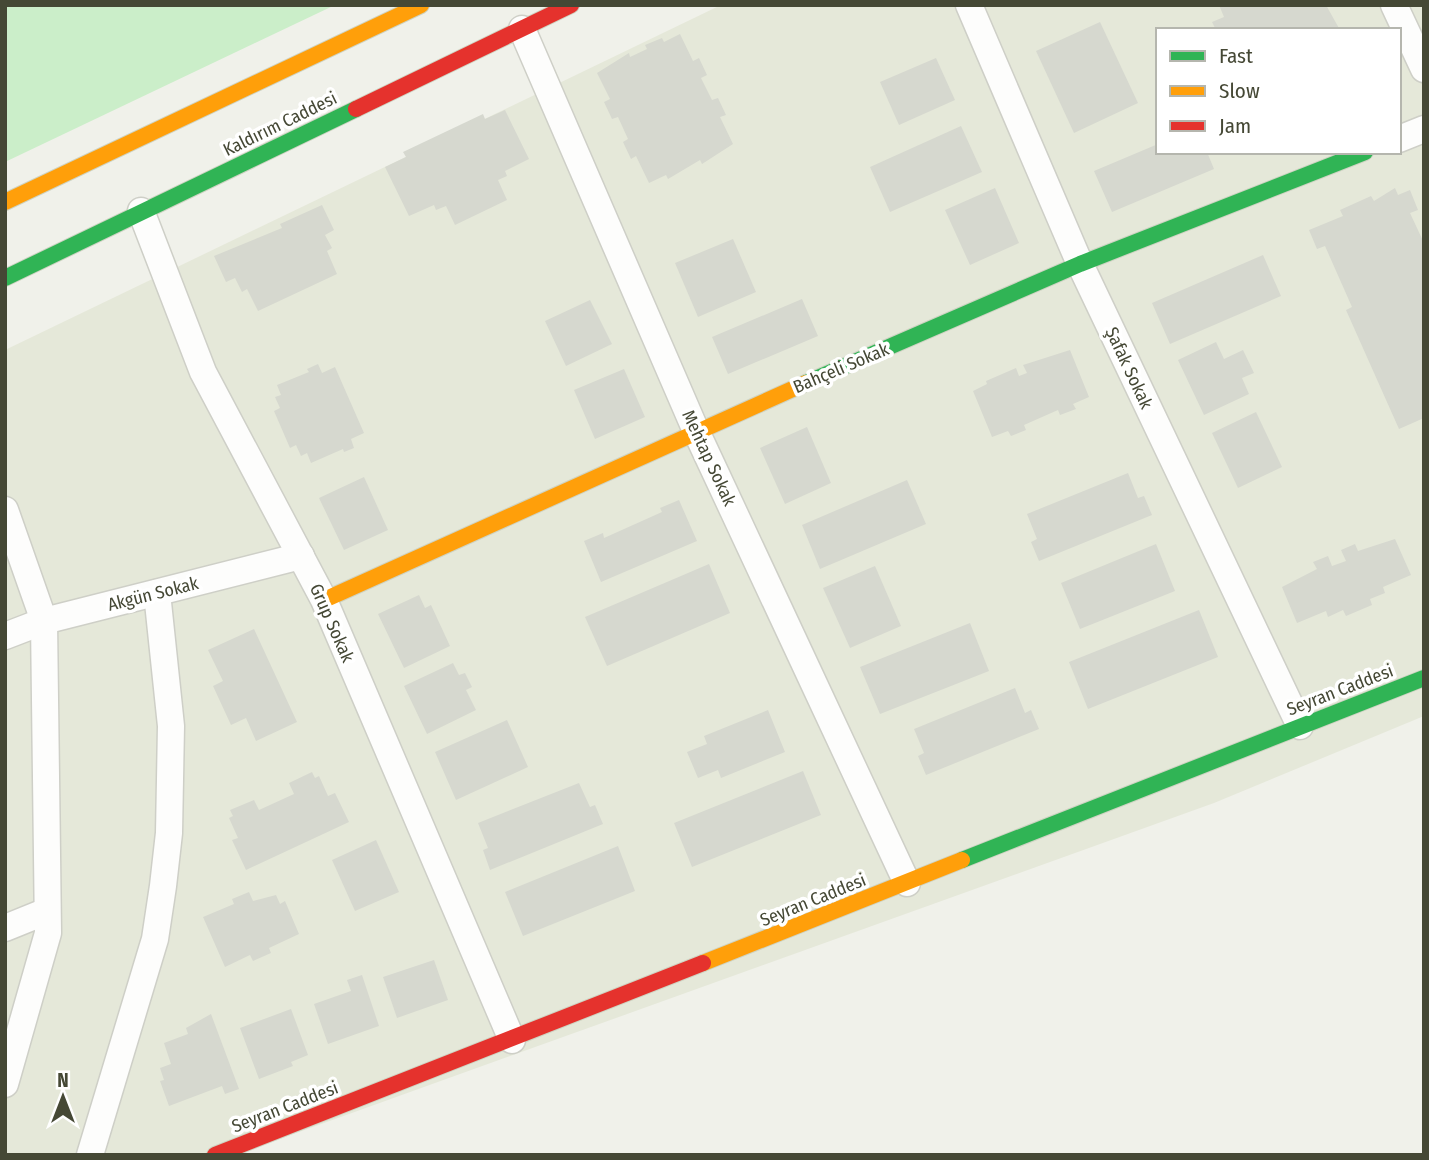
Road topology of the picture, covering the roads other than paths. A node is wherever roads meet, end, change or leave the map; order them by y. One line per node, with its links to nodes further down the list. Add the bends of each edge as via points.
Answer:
1 (421, 5): 10 (street)
2 (571, 5): 5 (street, Kaldırım Caddesi)
3 (969, 5): 12 (street, Şafak Sokak)
4 (1394, 5): 6 (street)
5 (522, 29): 11 (street, Kaldırım Caddesi); 14 (street, Mehtap Sokak)
6 (1424, 69)
7 (1424, 129): 8 (street)
8 (1401, 138)
9 (1360, 154): 12 (street, Bahçeli Sokak)
10 (5, 202)
11 (141, 211): 13 (street, Kaldırım Caddesi); 16 (street, Grup Sokak, via 203,372)
12 (1080, 264): 14 (street, Bahçeli Sokak); 22 (street, Şafak Sokak)
13 (5, 278)
14 (696, 431): 18 (street, Bahçeli Sokak); 23 (street, Mehtap Sokak)
15 (5, 510): 19 (street)
16 (301, 556): 17 (street, Akgün Sokak); 18 (street, Grup Sokak)
17 (157, 593): 19 (street, Akgün Sokak); 28 (street, via 171,726 163,886 155,939)
18 (324, 600): 26 (street, Grup Sokak)
19 (44, 621): 20 (street, Akgün Sokak); 24 (street)
20 (5, 636)
21 (1424, 678): 22 (street, Seyran Caddesi)
22 (1300, 726): 23 (street, Seyran Caddesi)
23 (907, 883): 26 (street, Seyran Caddesi)
24 (47, 911): 25 (street); 27 (street, via 48,933)
25 (5, 928)
26 (512, 1040): 29 (street, Seyran Caddesi)
27 (5, 1084)
28 (90, 1155)
29 (215, 1155)

